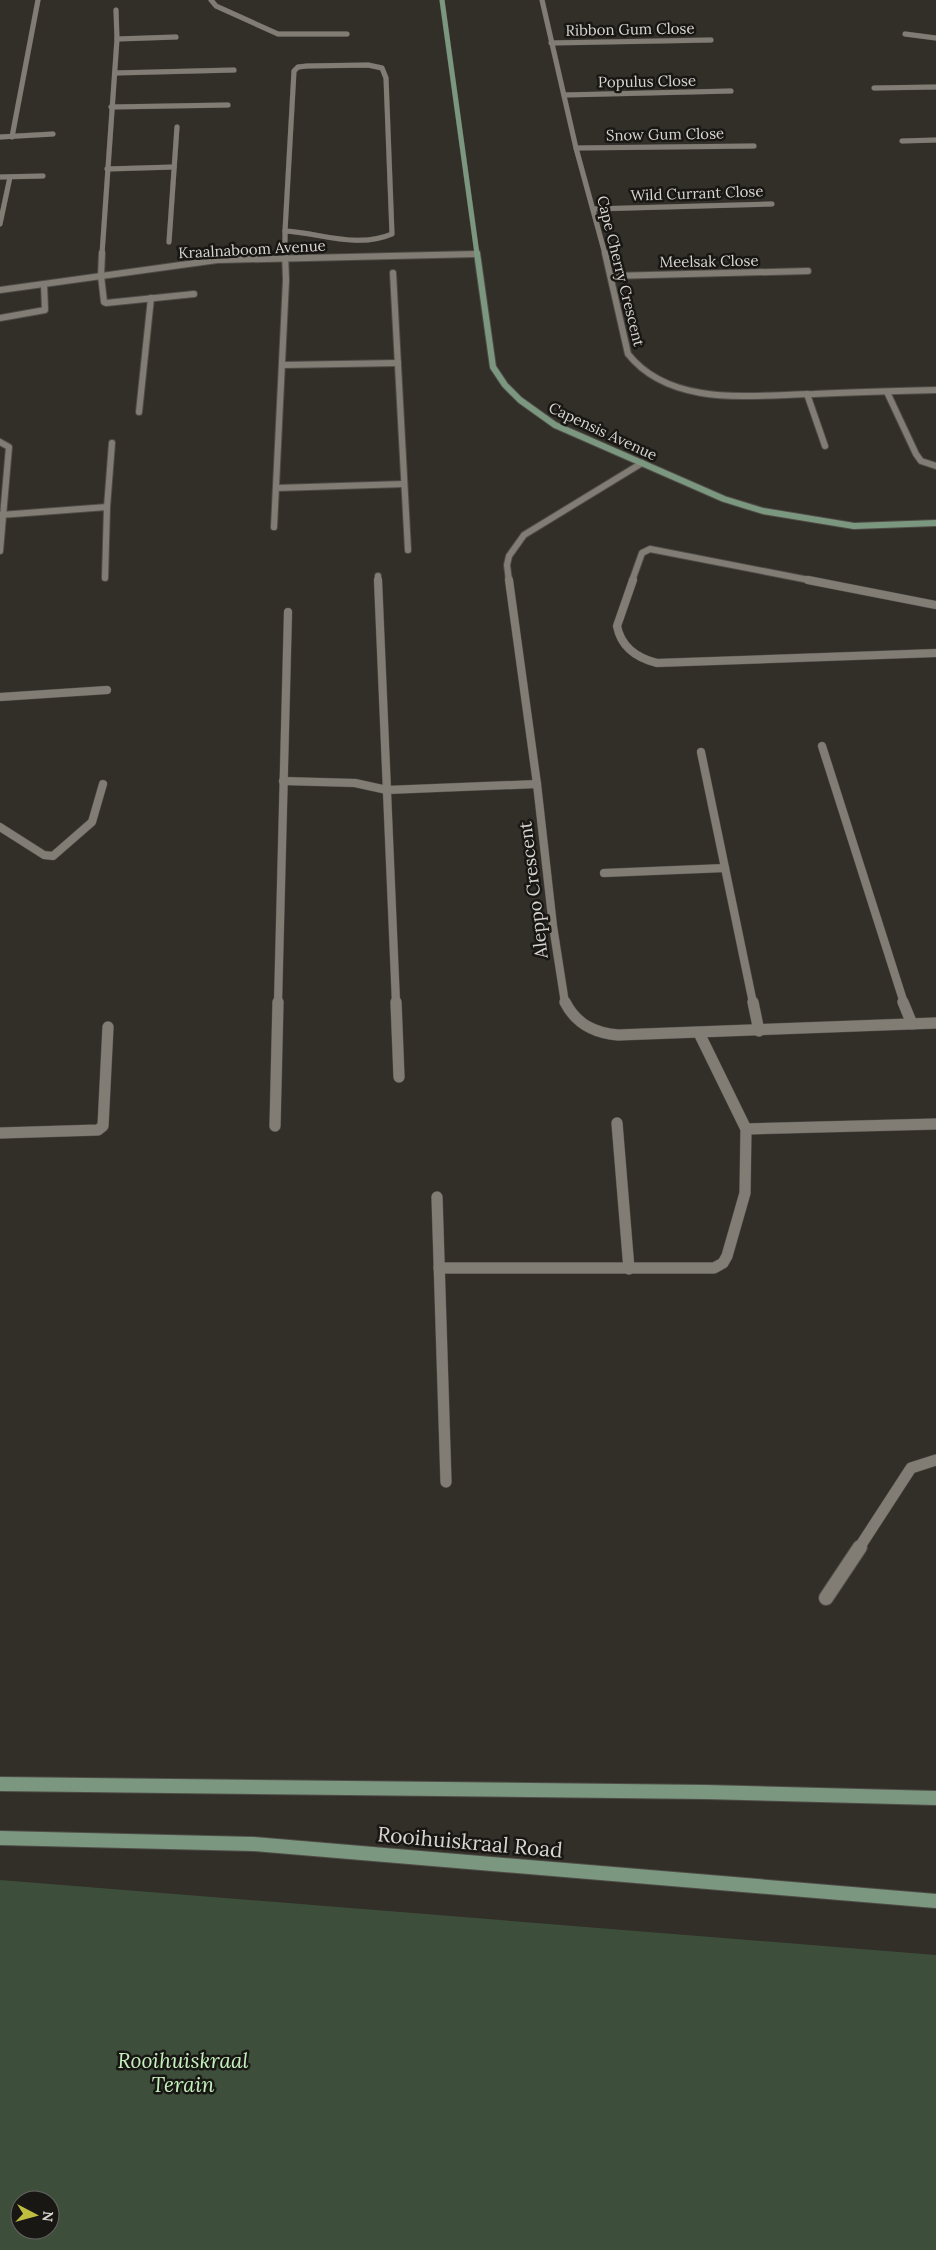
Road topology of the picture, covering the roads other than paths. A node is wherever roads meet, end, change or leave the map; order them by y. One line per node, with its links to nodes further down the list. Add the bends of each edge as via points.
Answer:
1 (38, 0): 23 (street)
2 (211, 0): 6 (street, via 216,6 278,34)
3 (442, 0): 39 (street, Capensis Avenue)
4 (542, 0): 12 (street, Cape Cherry Crescent)
5 (116, 10): 10 (street)
6 (347, 34)
7 (905, 34): 9 (street)
8 (176, 37): 10 (street)
9 (936, 38)
10 (117, 39): 14 (street)
11 (711, 40): 12 (street, Ribbon Gum Close)
12 (551, 43): 18 (street, Cape Cherry Crescent)
13 (234, 70): 14 (street)
14 (115, 73): 20 (street)
15 (936, 87): 16 (street)
16 (874, 88)
17 (731, 92): 18 (street, Populus Close)
18 (564, 95): 28 (street, Cape Cherry Crescent)
19 (228, 105): 20 (street)
20 (111, 107): 30 (street)
21 (177, 127): 29 (street)
22 (53, 134): 23 (street)
23 (12, 136): 24 (street)
24 (0, 138)
25 (936, 140): 26 (street)
26 (902, 141)
27 (754, 146): 28 (street, Snow Gum Close)
28 (576, 148): 35 (street, Cape Cherry Crescent)
29 (174, 167): 30 (street); 38 (street)
30 (107, 169): 43 (street)
31 (44, 176): 33 (street)
32 (0, 177): 33 (street)
33 (10, 177): 36 (street)
34 (772, 204): 35 (street, Wild Currant Close)
35 (593, 209): 44 (street, Cape Cherry Crescent)
36 (0, 224)
37 (285, 231): 37 (street, via 294,71 308,66 368,65 382,68 386,78 392,234 382,238 335,240 306,232); 40 (street)
38 (168, 242)
39 (477, 254): 40 (street, Kraalnaboom Avenue); 59 (street, Capensis Avenue, via 493,367 498,377 540,416)
40 (286, 258): 43 (street, Kraalnaboom Avenue, via 196,262); 51 (street)
41 (808, 271): 44 (street, Meelsak Close)
42 (393, 273): 50 (street)
43 (101, 276): 45 (street, Kraalnaboom Avenue); 48 (street, via 105,303)
44 (611, 276): 54 (street, Cape Cherry Crescent, via 628,354 645,372 701,394)
45 (44, 284): 46 (street, Kraalnaboom Avenue); 49 (street, via 45,310)
46 (0, 290)
47 (194, 294): 48 (street)
48 (151, 298): 55 (street)
49 (0, 318)
50 (398, 363): 51 (street); 61 (street)
51 (282, 365): 62 (street)
52 (936, 390): 53 (street, Cape Cherry Crescent)
53 (887, 392): 54 (street, Cape Cherry Crescent); 60 (street, via 916,454 922,461)
54 (807, 394): 58 (street)
55 (139, 412)
56 (0, 442): 64 (street, via 9,447)
57 (112, 444): 63 (street)
58 (825, 446)
59 (642, 463): 65 (street, Capensis Avenue, via 724,499 763,511 848,525); 80 (street, Aleppo Crescent, via 524,535 508,556)
60 (936, 466)
61 (404, 484): 62 (street); 67 (street)
62 (277, 488): 66 (street)
63 (107, 506): 64 (street); 70 (street)
64 (1, 514): 68 (street)
65 (936, 524)
66 (274, 527)
67 (408, 550)
68 (0, 551)
69 (378, 576): 81 (street)
70 (106, 578)
71 (936, 606): 73 (street, via 650,550 642,553 617,631 634,655 657,663)
72 (288, 612): 78 (street)
73 (936, 653)
74 (108, 690): 75 (street)
75 (0, 697)
76 (822, 746): 86 (street)
77 (700, 752): 83 (street)
78 (283, 781): 81 (street, via 355,783); 93 (street)
79 (103, 784): 82 (street, via 92,822 53,856 44,856)
80 (537, 784): 81 (street); 89 (street, Aleppo Crescent, via 553,926 564,998 570,1012 590,1030 612,1035)
81 (387, 790): 90 (street)
82 (0, 827)
83 (725, 868): 84 (street); 88 (street)
84 (604, 873)
85 (936, 1023): 86 (street, Aleppo Crescent)
86 (912, 1024): 88 (street, Aleppo Crescent)
87 (108, 1027): 95 (street, via 103,1126 98,1130)
88 (759, 1031): 89 (street, Aleppo Crescent)
89 (699, 1033): 94 (street)
90 (399, 1077)
91 (617, 1123): 98 (street)
92 (936, 1124): 94 (street)
93 (275, 1126)
94 (746, 1129): 98 (street, via 745,1193 723,1263 714,1268)
95 (0, 1133)
96 (437, 1198): 97 (street)
97 (439, 1268): 98 (street); 100 (street)
98 (629, 1269)
99 (936, 1460): 101 (street, via 911,1468)
100 (446, 1482)
101 (826, 1598)
102 (0, 1784): 103 (street, via 705,1792)
103 (936, 1798)
104 (0, 1838): 105 (street, Rooihuiskraal Road, via 253,1844)
105 (936, 1901)

